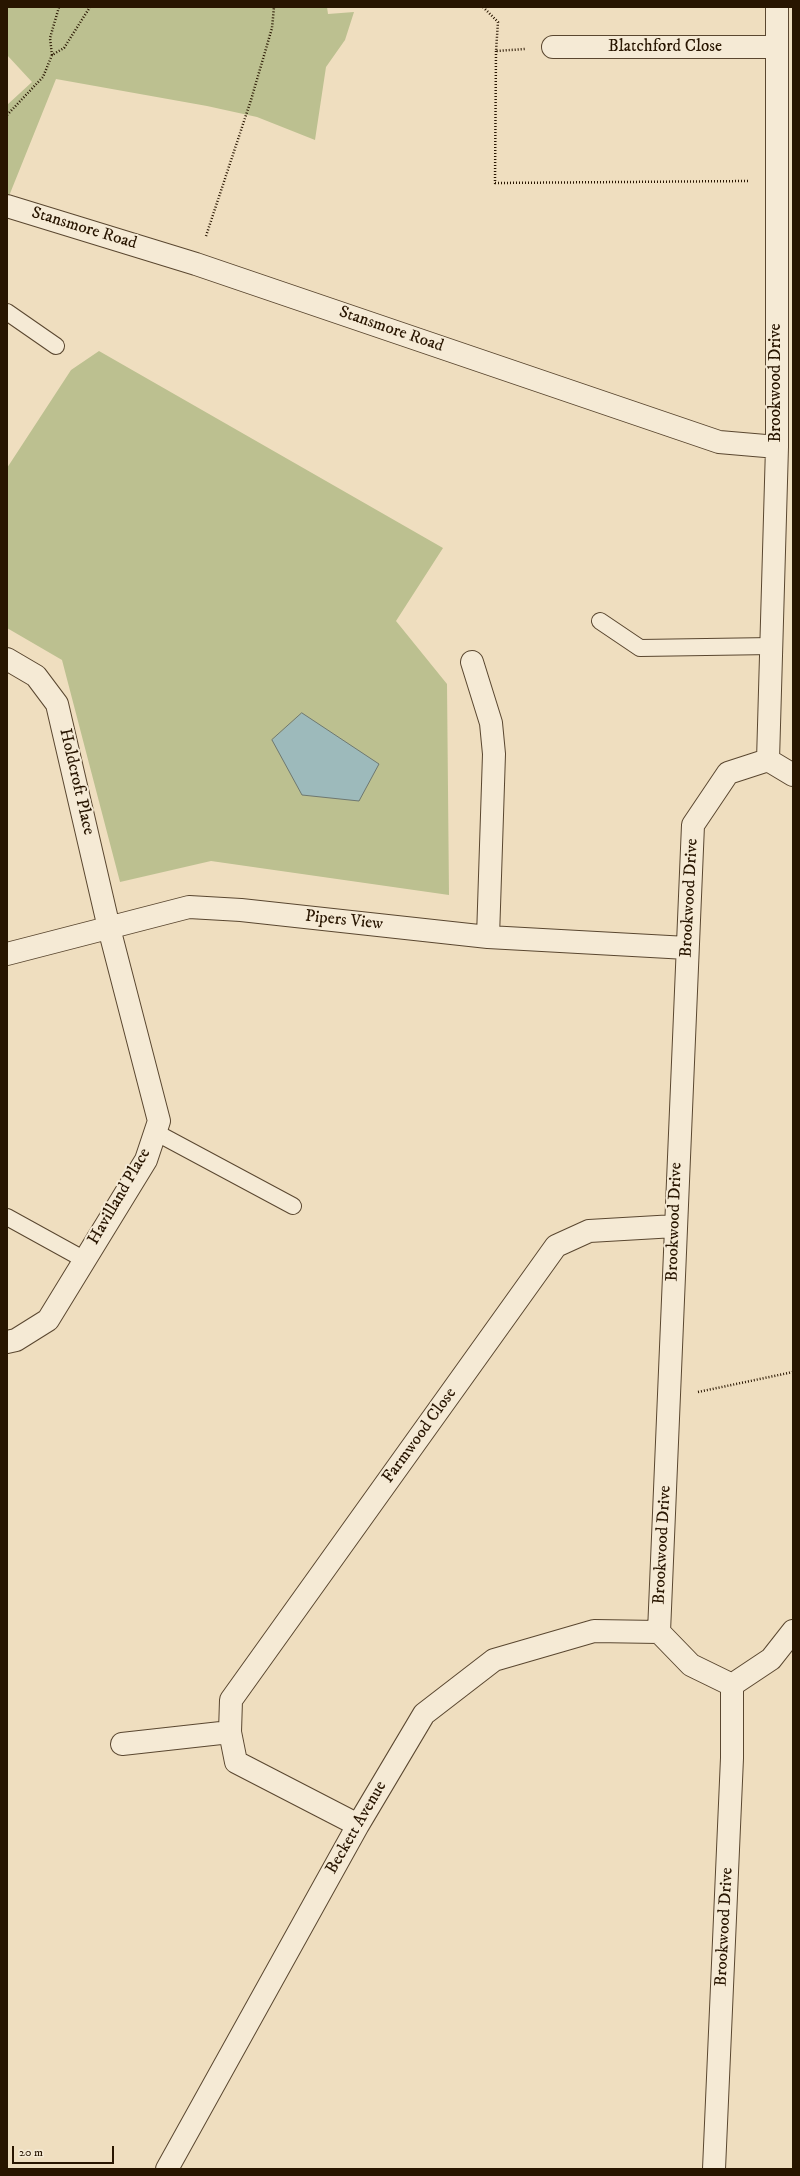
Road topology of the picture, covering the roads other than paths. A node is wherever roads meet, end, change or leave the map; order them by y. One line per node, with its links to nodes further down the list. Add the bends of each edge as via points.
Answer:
1 (777, 7): 3 (street, Brookwood Drive)
2 (553, 47): 3 (street, Blatchford Close)
3 (776, 47): 6 (street, Brookwood Drive, via 776,181)
4 (7, 206): 8 (street, Stansmore Road, via 196,264 720,442)
5 (7, 312): 7 (lane)
6 (784, 344): 8 (street, Brookwood Drive)
7 (56, 346)
8 (777, 447): 10 (street, Brookwood Drive)
9 (600, 621): 10 (lane, via 640,648)
10 (772, 646): 13 (street, Brookwood Drive)
11 (7, 659): 15 (street, Holdcroft Place, via 36,676 58,704)
12 (472, 662): 16 (street, via 491,723 494,754)
13 (768, 760): 14 (street); 17 (street, Brookwood Drive, via 728,773 693,825)
14 (793, 775)
15 (109, 928): 16 (street, Pipers View, via 189,907); 18 (street, Pipers View); 19 (street, Havilland Place, via 159,1121)
16 (488, 936): 17 (street, Pipers View)
17 (687, 948): 22 (street, Brookwood Drive)
18 (7, 954)
19 (155, 1132): 20 (lane); 23 (street, Havilland Place, via 146,1160)
20 (293, 1206)
21 (7, 1217): 23 (lane)
22 (675, 1226): 26 (street, Brookwood Drive); 28 (street, Farmwood Close, via 590,1231 556,1246 231,1700)
23 (84, 1260): 24 (street, Havilland Place, via 48,1320 16,1340)
24 (7, 1342)
25 (793, 1631): 27 (street, via 771,1659)
26 (659, 1632): 27 (street, via 691,1665); 30 (street, Beckett Avenue, via 594,1631 494,1660 424,1714)
27 (732, 1685): 32 (street, Brookwood Drive, via 732,1758)
28 (230, 1732): 29 (street); 30 (street, Farmwood Close, via 236,1762)
29 (122, 1744)
30 (358, 1825): 31 (street, Beckett Avenue)
31 (167, 2169)
32 (714, 2169)

